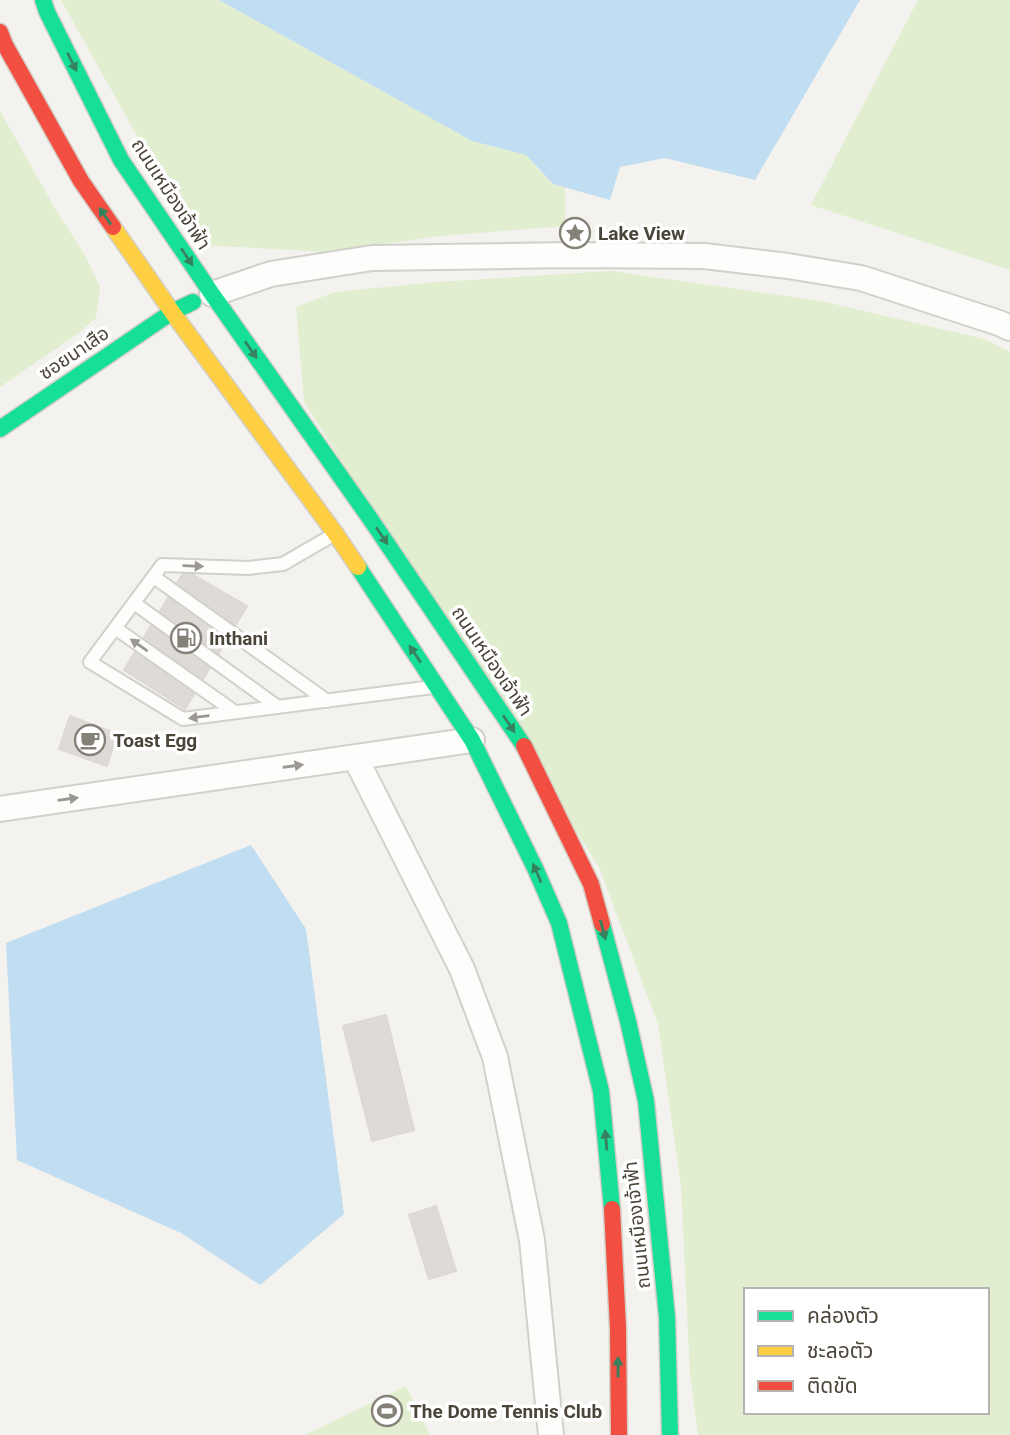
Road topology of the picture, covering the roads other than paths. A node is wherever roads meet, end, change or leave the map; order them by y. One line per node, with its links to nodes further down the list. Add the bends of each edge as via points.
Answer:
1 (43, 0): 3 (street, ถนนเหมืองเจ้าฟ้า, one-way to 3, via 116,162)
2 (0, 32): 4 (street, ถนนเหมืองเจ้าฟ้า, one-way to 2)
3 (212, 294): 4 (street, ซอยนาเสือ); 5 (street, via 271,274 372,258 704,256 861,278); 20 (street, ถนนเหมืองเจ้าฟ้า, one-way to 20, via 526,749 591,884 646,1101 667,1317)
4 (172, 312): 6 (street, ซอยนาเสือ); 7 (street, ถนนเหมืองเจ้าฟ้า)
5 (1010, 328)
6 (0, 429)
7 (335, 533): 8 (lane, one-way to 7, via 162,565 283,565); 11 (street, ถนนเหมืองเจ้าฟ้า, one-way to 7)
8 (153, 577): 9 (lane); 12 (lane)
9 (134, 603): 10 (lane); 13 (lane)
10 (116, 628): 14 (lane, one-way to 10); 14 (lane, one-way to 10, via 183,719 90,662)
11 (437, 687): 12 (lane); 15 (street, ถนนเหมืองเจ้าฟ้า)
12 (327, 701): 13 (lane)
13 (278, 707): 14 (lane)
14 (235, 712)
15 (472, 740): 16 (street); 19 (street, ถนนเหมืองเจ้าฟ้า, one-way to 15, via 614,1249 601,1091 559,923)
16 (355, 757): 17 (street, one-way to 16); 18 (street, via 462,969 495,1057 532,1240)
17 (0, 809)
18 (551, 1435)
19 (619, 1435)
20 (670, 1435)

